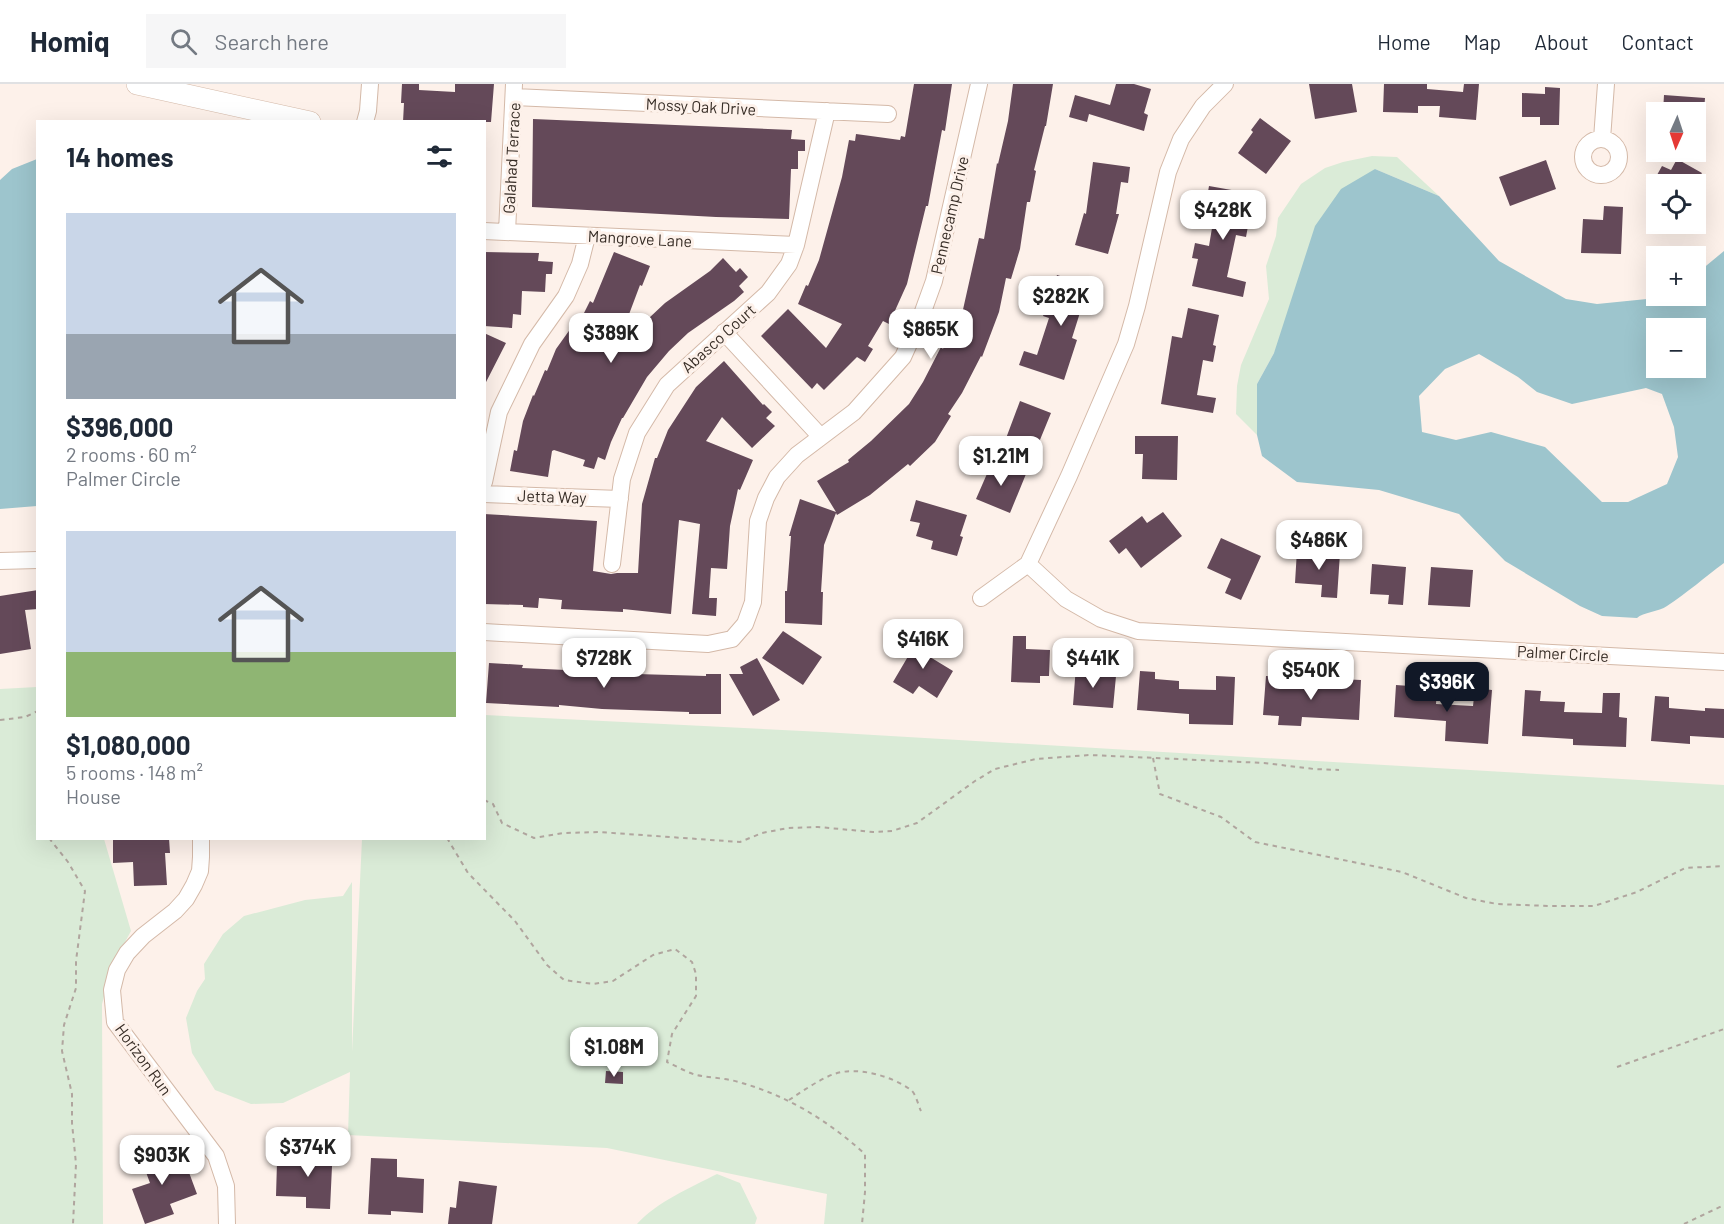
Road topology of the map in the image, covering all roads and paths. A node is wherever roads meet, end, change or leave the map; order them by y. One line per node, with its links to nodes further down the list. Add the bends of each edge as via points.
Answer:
1 (137, 84): 9 (street)
2 (370, 84): 10 (street)
3 (979, 84): 17 (street, Pennecamp Drive, via 934,281 903,357 854,412)
4 (1225, 84): 24 (street, via 1203,106 1181,139 1168,172 1126,344)
5 (1606, 84): 11 (street)
6 (514, 90): 7 (street, Mossy Oak Drive); 13 (street, Galahad Terrace)
7 (827, 111): 8 (street, Mossy Oak Drive); 15 (street, Abasco Court)
8 (888, 114)
9 (301, 120)
10 (366, 120)
11 (1602, 139)
12 (486, 231): 13 (street, Mangrove Lane)
13 (507, 232): 14 (street, Mangrove Lane)
14 (587, 236): 15 (street, Mangrove Lane); 18 (street, via 566,296 532,344 499,412)
15 (796, 245): 16 (street, Abasco Court, via 789,264 768,293)
16 (724, 332): 17 (street); 20 (street, Abasco Court, via 667,385 637,433)
17 (820, 437): 26 (street, Pennecamp Drive, via 777,477 766,498 758,521 753,602 745,624 732,639 708,644)
18 (486, 473)
19 (486, 494): 20 (street, Jetta Way)
20 (620, 498): 23 (street, Abasco Court)
21 (36, 560): 22 (street)
22 (0, 561)
23 (612, 564)
24 (1028, 564): 25 (street); 27 (street, Palmer Circle, via 1066,599 1101,619 1138,631)
25 (981, 598)
26 (486, 632)
27 (1724, 662)
28 (36, 712): 29 (path)
29 (0, 720)
30 (1153, 758): 31 (path); 32 (path, via 1090,755 1036,759 995,769 917,823 892,831 788,828 762,832 740,842 599,832 534,838 502,823 493,804); 36 (path, via 1160,794 1221,817 1255,842 1402,872 1466,898 1497,904 1594,906 1684,868)
31 (1339, 770)
32 (486, 801)
33 (51, 840): 42 (path, via 86,891 76,988 64,1025 62,1051 72,1094 76,1164)
34 (201, 840): 43 (street, Horizon Run, via 200,871 194,885 175,911 127,954 117,970 112,990 116,1022 216,1156 226,1186)
35 (448, 840): 39 (path, via 468,873 564,980 593,984 613,981 653,955 675,949 692,963 696,996 672,1034 667,1062 694,1074 740,1082)
36 (1724, 866)
37 (1724, 1029): 38 (path)
38 (1617, 1067)
39 (789, 1100): 40 (path, via 835,1074 856,1070 912,1091); 44 (path, via 864,1154)
40 (921, 1111)
41 (1724, 1205): 45 (path)
42 (73, 1224)
43 (227, 1224)
44 (862, 1224)
45 (1684, 1224)

